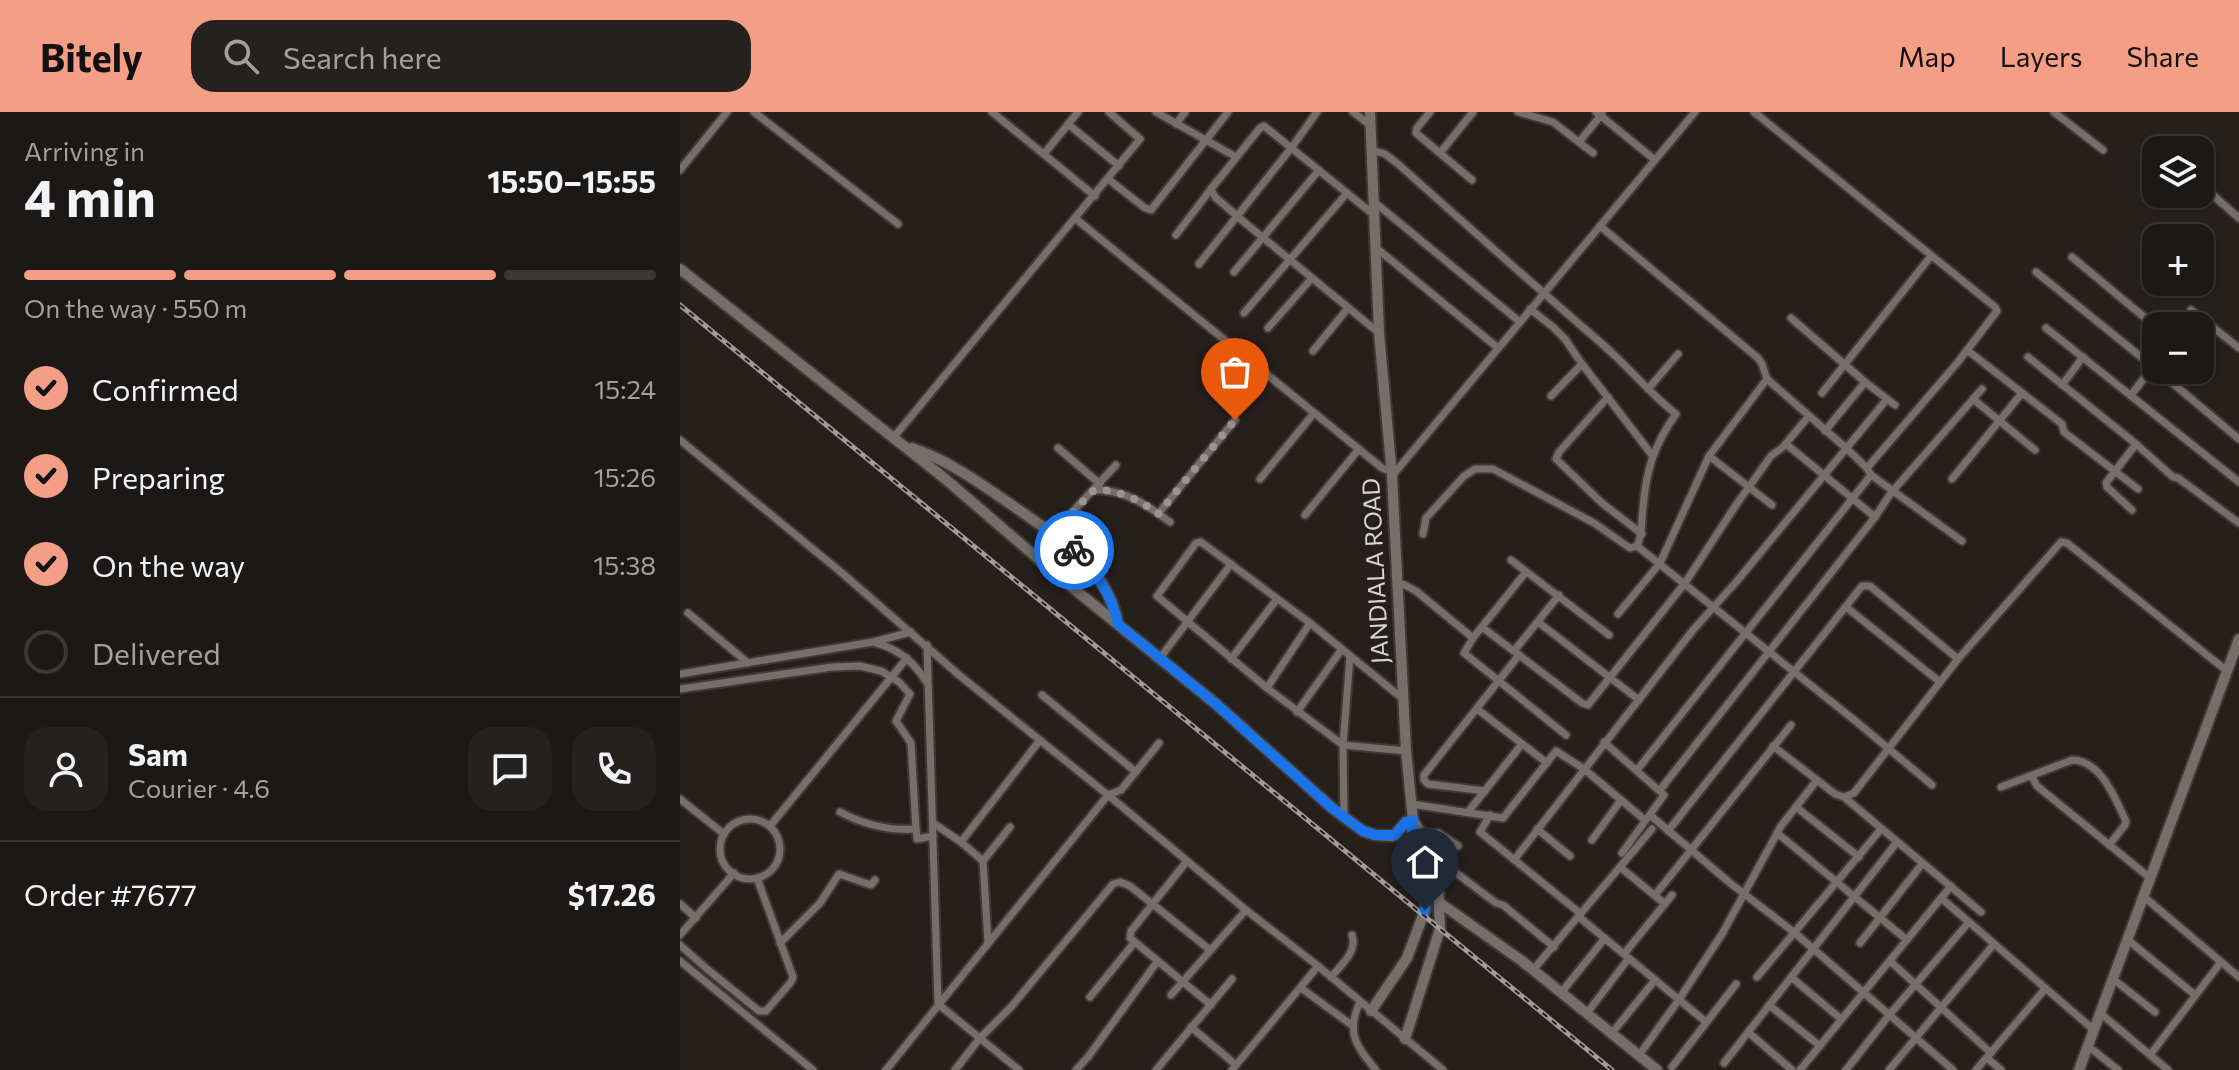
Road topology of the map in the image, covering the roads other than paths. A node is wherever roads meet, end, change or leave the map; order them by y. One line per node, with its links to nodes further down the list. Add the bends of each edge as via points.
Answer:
1 (727, 112): 33 (street)
2 (754, 112): 46 (street)
3 (992, 112): 29 (street)
4 (1078, 112): 19 (street)
5 (1109, 112): 32 (street, via 1140,137)
6 (1156, 112): 20 (street)
7 (1185, 112): 20 (street)
8 (1228, 112): 22 (street)
9 (1317, 112): 24 (street)
10 (1353, 112): 21 (street)
11 (1370, 112): 21 (street, JANDIALA ROAD)
12 (1430, 112): 27 (street, via 1416,131)
13 (1473, 112): 27 (street)
14 (1523, 112): 23 (street, via 1553,122)
15 (1695, 112): 31 (street)
16 (1754, 112): 51 (street)
17 (2054, 112): 26 (street)
18 (1600, 113): 23 (street); 31 (street)
19 (1068, 124): 29 (street); 32 (street)
20 (1176, 124): 22 (street)
21 (1370, 125): 25 (street, JANDIALA ROAD)
22 (1206, 140): 30 (street); 35 (street, via 1150,211)
23 (1579, 142): 28 (street)
24 (1292, 147): 30 (street, via 1261,126); 34 (street); 43 (street)
25 (1371, 150): 41 (street, JANDIALA ROAD); 59 (street, via 1398,164)
26 (2103, 150)
27 (1440, 153): 36 (street)
28 (1593, 153)
29 (1044, 154): 39 (street)
30 (1236, 157): 37 (street)
31 (1655, 160): 47 (street)
32 (1119, 166): 35 (street)
33 (680, 170)
34 (1319, 170): 38 (street); 49 (street)
35 (1108, 179): 39 (street)
36 (1472, 180)
37 (1211, 189): 43 (street); 48 (street)
38 (1347, 193): 42 (street); 53 (street)
39 (1095, 196): 45 (street)
40 (2214, 196): 44 (street)
41 (1373, 201): 42 (street, JANDIALA ROAD); 65 (street)
42 (1374, 215): 50 (street, JANDIALA ROAD)
43 (1237, 216): 49 (street); 54 (street)
44 (2239, 218)
45 (1076, 219): 95 (street); 102 (street)
46 (898, 224)
47 (1600, 226): 59 (street); 80 (street, via 1758,358)
48 (1176, 235)
49 (1263, 238): 53 (street); 56 (street)
50 (1375, 247): 69 (street, JANDIALA ROAD); 70 (street)
51 (1931, 256): 72 (street, via 1997,311); 79 (street)
52 (2072, 257): 63 (street)
53 (1290, 260): 58 (street); 62 (street)
54 (1199, 264)
55 (680, 269): 102 (street)
56 (1234, 272)
57 (2036, 272): 77 (street)
58 (1312, 278): 60 (street); 66 (street)
59 (1543, 294): 61 (street); 85 (street)
60 (1348, 308): 69 (street); 73 (street)
61 (1530, 309): 65 (street); 78 (street, via 1559,332)
62 (1244, 313)
63 (2142, 315)
64 (1791, 318): 79 (street)
65 (1520, 322): 70 (street)
66 (1268, 328)
67 (2046, 328): 76 (street)
68 (2214, 328): 71 (street)
69 (1379, 333): 114 (street, JANDIALA ROAD)
70 (1498, 348): 114 (street)
71 (2239, 348)
72 (1967, 350): 88 (street); 113 (street)
73 (1313, 351)
74 (1678, 354): 85 (street)
75 (2028, 357): 84 (street)
76 (2083, 357): 84 (street); 89 (street)
77 (2142, 357)
78 (1582, 364): 90 (street); 91 (street)
79 (1844, 364): 81 (street); 87 (street)
80 (1767, 379): 96 (street); 110 (street)
81 (1865, 382): 92 (street); 99 (street)
82 (2142, 382): 89 (street)
83 (2175, 384): 100 (street)
84 (2062, 385): 104 (street)
85 (1648, 389): 109 (street, via 1676,414)
86 (1982, 389): 93 (street)
87 (1822, 393)
88 (2022, 393): 98 (street); 112 (street)
89 (2131, 395): 118 (street)
90 (1551, 396)
91 (1608, 397): 109 (street); 133 (street, via 1556,459)
92 (1887, 399): 94 (street); 106 (street)
93 (1973, 399): 98 (street); 122 (street)
94 (1895, 405)
95 (1314, 413): 107 (street); 116 (street)
96 (1808, 417): 99 (street); 103 (street)
97 (1235, 420): 126 (street)
98 (1999, 420): 108 (street); 117 (street)
99 (1825, 431): 106 (street)
100 (2239, 439)
101 (680, 440): 153 (street)
102 (898, 441): 131 (street, via 972,478); 151 (street)
103 (1786, 444): 115 (street); 120 (street)
104 (2136, 444): 112 (street); 130 (street)
105 (1058, 448): 119 (street)
106 (1846, 448): 113 (street); 115 (street)
107 (1359, 449): 114 (street); 127 (street)
108 (2035, 450)
109 (1652, 455): 133 (street)
110 (1709, 456): 120 (street); 137 (street)
111 (1116, 465): 119 (street)
112 (2115, 470): 121 (street); 125 (street, via 2106,486)
113 (1869, 472): 122 (street); 123 (street)
114 (1392, 474): 140 (street, JANDIALA ROAD)
115 (1824, 475): 123 (street); 144 (street)
116 (1260, 479)
117 (1952, 479)
118 (2239, 482)
119 (1097, 487): 126 (street, via 1139,501); 131 (street)
120 (1749, 487): 124 (street); 141 (street)
121 (2138, 489)
122 (1894, 490): 128 (street); 134 (street)
123 (1853, 499): 128 (street); 154 (street)
124 (1772, 505)
125 (2132, 510)
126 (1158, 514): 129 (street)
127 (1305, 515)
128 (1875, 517): 161 (street)
129 (1170, 522)
130 (2239, 523)
131 (1052, 534): 151 (street, via 1101,581)
132 (1423, 534): 135 (street, via 1426,518 1464,476 1475,469 1493,469 1630,548)
133 (1642, 534): 135 (street)
134 (1962, 541)
135 (1637, 546): 137 (street)
136 (1511, 560): 139 (street)
137 (1660, 563): 141 (street); 147 (street)
138 (1231, 564): 143 (street); 148 (street); 148 (street, via 1198,541 1164,585 1157,596)
139 (1526, 572): 142 (street); 152 (street)
140 (1397, 583): 156 (street, via 1416,591); 181 (street, JANDIALA ROAD)
141 (1685, 583): 144 (street); 174 (street)
142 (1559, 595): 149 (street); 155 (street)
143 (1277, 599): 150 (street); 166 (street)
144 (1714, 607): 154 (street); 182 (street)
145 (1846, 607): 167 (street, via 1862,586 1870,586); 171 (street); 176 (street)
146 (688, 613): 168 (street)
147 (1618, 614)
148 (1188, 622): 165 (street); 166 (street)
149 (1538, 622): 162 (street); 174 (street)
150 (1310, 623): 160 (street); 178 (street)
151 (1118, 624): 165 (street)
152 (1482, 627): 156 (street); 162 (street)
153 (911, 632): 158 (street); 159 (street)
154 (1743, 633): 161 (street); 197 (street)
155 (1609, 635)
156 (1473, 638): 175 (street, via 1464,653)
157 (2239, 639): 170 (street)
158 (873, 642): 164 (street); 168 (street)
159 (927, 645): 177 (street); 187 (street)
160 (1342, 649): 163 (street); 184 (street)
161 (1769, 652): 171 (street); 203 (street)
162 (1517, 653): 174 (street, via 1585,705); 175 (street)
163 (1350, 656): 181 (street); 191 (street)
164 (907, 658): 173 (street); 177 (street)
165 (1160, 658): 215 (street)
166 (1231, 659): 178 (street)
167 (1958, 659): 170 (street, via 2063,542); 176 (street)
168 (748, 663): 172 (street)
169 (680, 665): 172 (street)
170 (2227, 671): 247 (street)
171 (1794, 672): 193 (street); 225 (street)
172 (684, 673)
173 (891, 677): 179 (street, via 873,668 832,667); 219 (street); 221 (street, via 910,694 896,721 911,743)
174 (1610, 678): 182 (street)
175 (1498, 681): 183 (street); 186 (street)
176 (1940, 682): 193 (street)
177 (929, 685): 218 (street)
178 (1267, 688): 184 (street)
179 (680, 689)
180 (1042, 695): 198 (street)
181 (1403, 699): 194 (street, JANDIALA ROAD)
182 (1639, 700): 188 (street)
183 (1477, 709): 190 (street); 204 (street, via 1423,778 1428,784)
184 (1297, 712): 191 (street)
185 (1791, 725): 192 (street)
186 (1566, 735)
187 (1040, 740): 205 (street); 231 (street)
188 (1604, 742): 196 (street); 197 (street)
189 (1159, 743): 198 (street)
190 (1522, 744): 195 (street); 204 (street)
191 (1343, 745): 194 (street); 215 (street)
192 (1773, 746): 200 (street); 235 (street)
193 (1888, 748): 201 (street); 206 (street, via 1854,793)
194 (1406, 751): 209 (street, JANDIALA ROAD)
195 (1547, 763): 196 (street, via 1556,751); 214 (street, via 1505,817)
196 (1584, 769): 207 (street); 222 (street)
197 (1637, 770): 203 (street)
198 (1136, 772): 205 (street, via 1121,790)
199 (2032, 777): 202 (street); 233 (street); 233 (street, via 2078,760 2105,780 2126,821)
200 (1817, 780): 206 (street); 210 (street)
201 (1932, 785)
202 (2001, 787)
203 (1660, 790): 216 (street, via 1664,797)
204 (1485, 791): 212 (street)
205 (1108, 795): 241 (street); 274 (street)
206 (1844, 797): 224 (street)
207 (1621, 800): 216 (street); 230 (street)
208 (684, 802): 213 (street); 228 (street)
209 (1411, 804): 212 (street); 217 (street, JANDIALA ROAD)
210 (1796, 807): 227 (street); 238 (street)
211 (840, 812): 221 (street, via 880,826)
212 (1468, 812): 214 (street)
213 (680, 814)
214 (1490, 815): 239 (street, via 1479,831)
215 (1344, 817): 217 (street, via 1375,835 1395,835)
216 (1648, 818): 225 (street); 236 (street)
217 (1413, 820): 226 (street); 312 (street, JANDIALA ROAD, via 1425,910 1407,958)
218 (933, 823): 229 (street); 231 (street)
219 (770, 826): 228 (street, via 744,820); 246 (street, via 780,844 779,858)
220 (1010, 827): 240 (street)
221 (916, 829): 229 (street, via 917,839)
222 (1537, 829): 237 (street); 239 (street)
223 (1652, 829): 244 (street)
224 (1881, 829): 232 (street); 238 (street)
225 (1668, 831): 235 (street)
226 (1421, 833): 234 (street, via 1439,833); 242 (street)
227 (1777, 833): 249 (street); 251 (street)
228 (724, 834): 245 (street, via 722,857)
229 (933, 836): 308 (street)
230 (1592, 840)
231 (961, 842): 240 (street)
232 (1897, 842): 243 (street); 254 (street)
233 (2109, 845): 247 (street)
234 (1458, 846)
235 (1691, 850): 251 (street); 252 (street)
236 (1622, 853)
237 (1570, 856)
238 (1859, 857): 249 (street)
239 (1514, 860): 263 (street)
240 (983, 861): 274 (street)
241 (1187, 861): 260 (street); 261 (street)
242 (1432, 864): 257 (street); 279 (street, via 1443,863)
243 (1922, 864): 250 (street); 265 (street)
244 (1620, 867): 252 (street); 263 (street)
245 (734, 873): 246 (street); 264 (street)
246 (757, 878): 273 (street)
247 (2150, 878): 255 (street)
248 (875, 880): 273 (street, via 871,885 839,874 820,903)
249 (1836, 882): 254 (street); 267 (street)
250 (1951, 886): 256 (street); 262 (street)
251 (1743, 893): 267 (street); 306 (street)
252 (1655, 895): 259 (street)
253 (1672, 895): 259 (street)
254 (1854, 896): 265 (street); 280 (street)
255 (2143, 896): 272 (street); 286 (street)
256 (1941, 898): 266 (street); 271 (street)
257 (1440, 903): 288 (street); 326 (street, via 1440,929)
258 (680, 904): 264 (street)
259 (1665, 904): 282 (street)
260 (1153, 905): 275 (street, via 1131,931); 281 (street); 325 (street, via 1125,883 1110,886)
261 (1246, 910): 281 (street); 287 (street)
262 (1981, 912)
263 (1580, 915): 270 (street); 279 (street)
264 (696, 918): 268 (street)
265 (1880, 918): 271 (street); 276 (street)
266 (1969, 922): 277 (street); 298 (street)
267 (1795, 933): 280 (street); 290 (street)
268 (680, 935)
269 (1352, 935): 289 (street, via 1353,949)
270 (1605, 938): 282 (street); 302 (street)
271 (1907, 940): 284 (street)
272 (2128, 940): 294 (street); 304 (street)
273 (780, 943): 278 (street, via 793,979 762,1012)
274 (988, 943): 308 (street)
275 (1134, 943): 285 (street); 305 (street)
276 (1860, 943)
277 (1994, 944): 300 (street); 311 (street)
278 (680, 945)
279 (1554, 947): 288 (street)
280 (1813, 949): 291 (street); 301 (street)
281 (1210, 950): 296 (street)
282 (1626, 956): 295 (street); 314 (street)
283 (680, 961): 335 (street)
284 (1890, 961): 298 (street); 301 (street)
285 (1157, 962): 296 (street); 339 (street)
286 (2221, 962): 292 (street); 304 (street)
287 (1318, 966): 289 (street); 299 (street)
288 (1533, 970): 302 (street)
289 (1331, 977): 307 (street)
290 (1757, 977)
291 (1791, 977): 310 (street); 317 (street)
292 (2239, 977)
293 (1232, 979): 309 (street)
294 (2113, 979): 313 (street); 315 (street)
295 (1655, 980): 306 (street); 323 (street)
296 (1183, 982): 303 (street); 309 (street)
297 (1736, 984): 318 (street)
298 (1915, 984): 311 (street); 316 (street)
299 (1301, 988): 319 (street); 334 (street)
300 (2045, 989): 321 (street); 330 (street)
301 (1864, 992): 316 (street); 317 (street)
302 (1561, 993): 314 (street)
303 (1171, 995)
304 (2195, 995): 331 (street)
305 (1090, 997)
306 (1679, 999): 318 (street); 329 (street)
307 (1360, 1002): 312 (street); 319 (street)
308 (938, 1004): 325 (street); 336 (street)
309 (1211, 1005): 320 (street)
310 (1769, 1005): 322 (street); 327 (street)
311 (1940, 1007): 324 (street); 330 (street)
312 (1371, 1011): 326 (street)
313 (2155, 1012)
314 (1587, 1013): 323 (street)
315 (2100, 1013): 321 (street); 331 (street)
316 (1890, 1014): 324 (street); 346 (street)
317 (1841, 1019): 327 (street)
318 (1706, 1022): 333 (street)
319 (1353, 1026): 341 (street, via 1356,1046)
320 (1191, 1027): 334 (street); 340 (street)
321 (2094, 1030): 328 (street)
322 (1748, 1032): 332 (street); 344 (street)
323 (1612, 1033): 329 (street)
324 (1915, 1037): 347 (street); 348 (street)
325 (980, 1038): 337 (street); 338 (street)
326 (1405, 1039): 342 (street)
327 (1820, 1046): 345 (street)
328 (2088, 1046): 351 (street); 352 (street)
329 (1639, 1055): 343 (street)
330 (1989, 1055): 349 (street); 350 (street)
331 (2150, 1055): 353 (street)
332 (1724, 1063)
333 (1672, 1067)
334 (1234, 1068)
335 (813, 1070)
336 (886, 1070)
337 (955, 1070)
338 (1019, 1070)
339 (1076, 1070)
340 (1156, 1070)
341 (1376, 1070)
342 (1442, 1070)
343 (1657, 1070)
344 (1792, 1070)
345 (1800, 1070)
346 (1846, 1070)
347 (1889, 1070)
348 (1953, 1070)
349 (1976, 1070)
350 (2001, 1070)
351 (2079, 1070)
352 (2118, 1070)
353 (2168, 1070)

